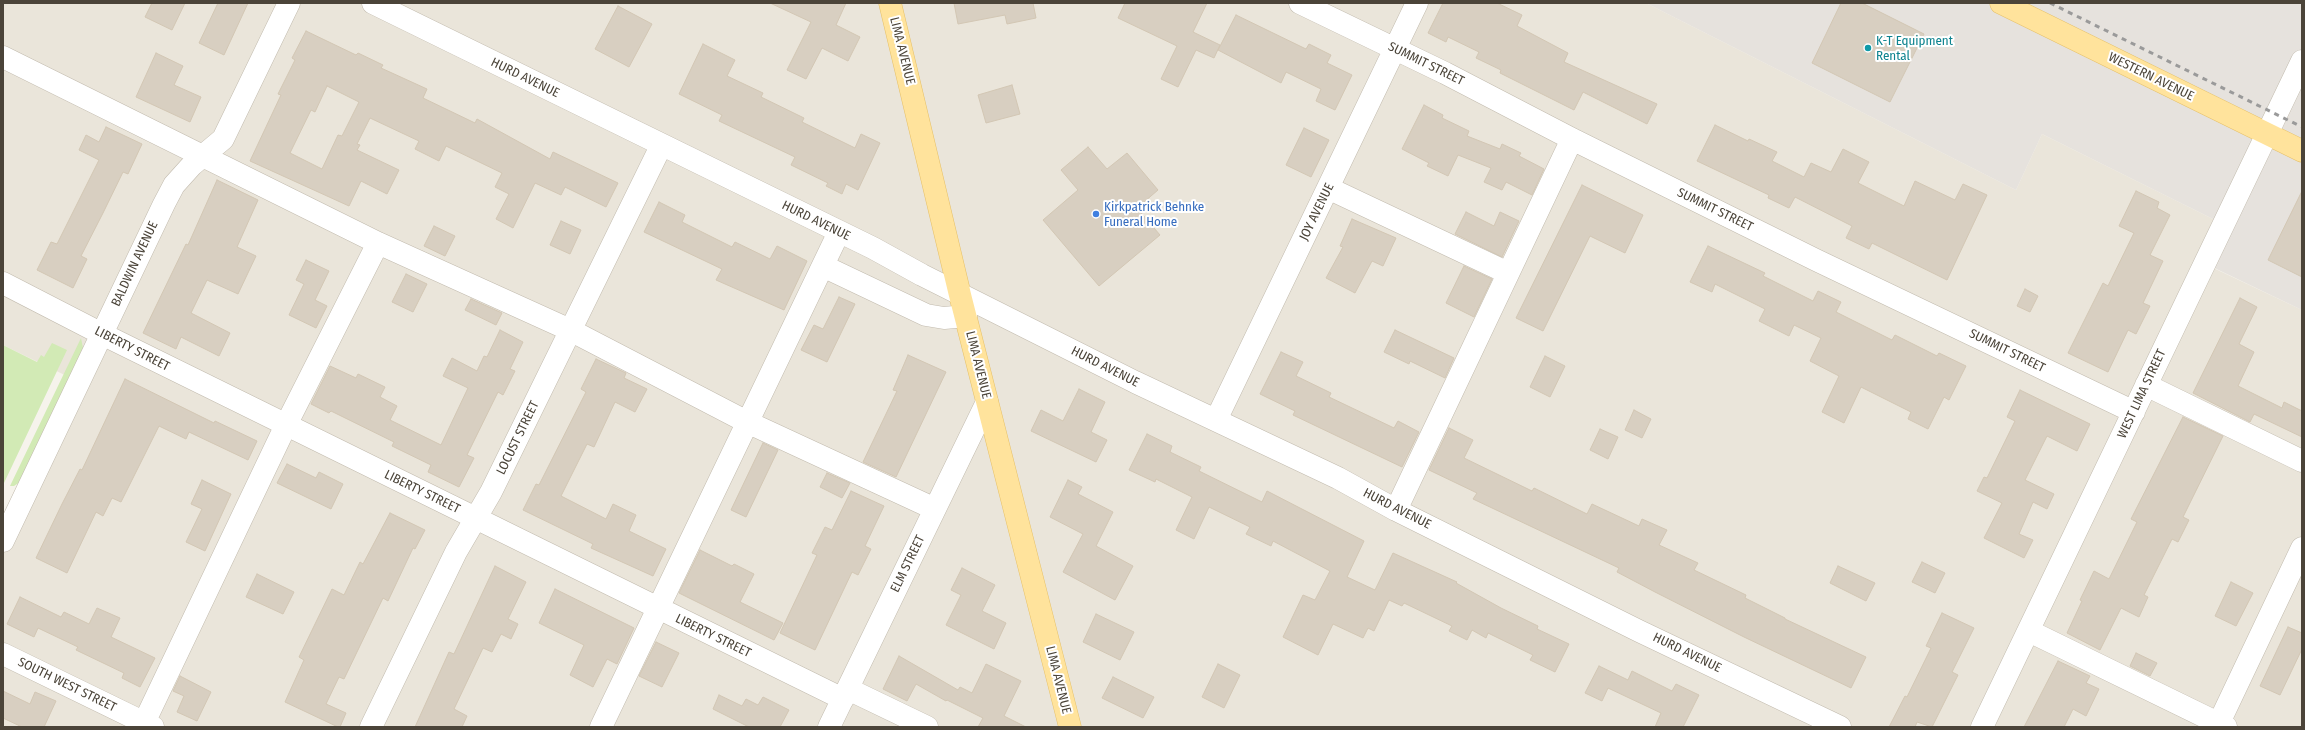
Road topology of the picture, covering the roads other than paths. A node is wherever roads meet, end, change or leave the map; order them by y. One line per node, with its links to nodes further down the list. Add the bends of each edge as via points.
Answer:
1 (289, 3): 14 (street, BALDWIN AVENUE, via 231,127 223,139)
2 (373, 3): 12 (street, HURD AVENUE)
3 (890, 3): 21 (main road, LIMA AVENUE)
4 (1300, 3): 7 (street, SUMMIT STREET)
5 (1416, 3): 7 (street, JOY AVENUE)
6 (2001, 3): 10 (main road, WESTERN AVENUE)
7 (1395, 49): 11 (street, SUMMIT STREET); 15 (street, JOY AVENUE)
8 (3, 57): 14 (street)
9 (2302, 61): 10 (street, WEST LIMA STREET)
10 (2266, 134): 13 (main road, WESTERN AVENUE); 25 (street, WEST LIMA STREET)
11 (1572, 139): 19 (street); 27 (street, SUMMIT STREET, via 1816,260)
12 (661, 146): 16 (street, HURD AVENUE); 23 (street, LOCUST STREET)
13 (2302, 151)
14 (202, 157): 17 (street); 24 (street, BALDWIN AVENUE, via 174,184)
15 (1328, 188): 19 (street); 28 (street, JOY AVENUE)
16 (839, 232): 18 (street); 21 (street, HURD AVENUE)
17 (378, 244): 23 (street); 30 (street)
18 (823, 266): 22 (street, via 926,315 944,318); 29 (street)
19 (1508, 273): 34 (street)
20 (3, 283): 24 (street, LIBERTY STREET)
21 (960, 295): 22 (main road, LIMA AVENUE); 28 (street, HURD AVENUE)
22 (966, 316): 26 (main road, LIMA AVENUE)
23 (570, 330): 29 (street); 35 (street, LOCUST STREET)
24 (102, 334): 30 (street, LIBERTY STREET); 32 (street, BALDWIN AVENUE)
25 (2146, 385): 27 (street, WEST LIMA STREET); 31 (street)
26 (987, 402): 33 (street, ELM STREET); 48 (main road, LIMA AVENUE)
27 (2134, 412): 39 (street, WEST LIMA STREET)
28 (1216, 420): 34 (street, HURD AVENUE, via 1338,478)
29 (747, 422): 33 (street); 38 (street)
30 (286, 425): 35 (street, LIBERTY STREET); 42 (street)
31 (2302, 461)
32 (11, 504): 36 (street, BALDWIN AVENUE)
33 (935, 509): 41 (street, ELM STREET)
34 (1396, 510): 49 (street, HURD AVENUE, via 1639,631)
35 (476, 518): 38 (street, LIBERTY STREET); 44 (street, LOCUST STREET, via 456,552)
36 (3, 541)
37 (2302, 548): 43 (street)
38 (658, 609): 41 (street, LIBERTY STREET); 45 (street)
39 (2028, 631): 43 (street); 50 (street, WEST LIMA STREET)
40 (3, 654): 42 (street, SOUTH WEST STREET)
41 (845, 694): 46 (street, ELM STREET); 47 (street, LIBERTY STREET)
42 (146, 726)
43 (2220, 726)
44 (371, 727)
45 (601, 727)
46 (830, 727)
47 (927, 727)
48 (1070, 727)
49 (1840, 727)
50 (1982, 727)

